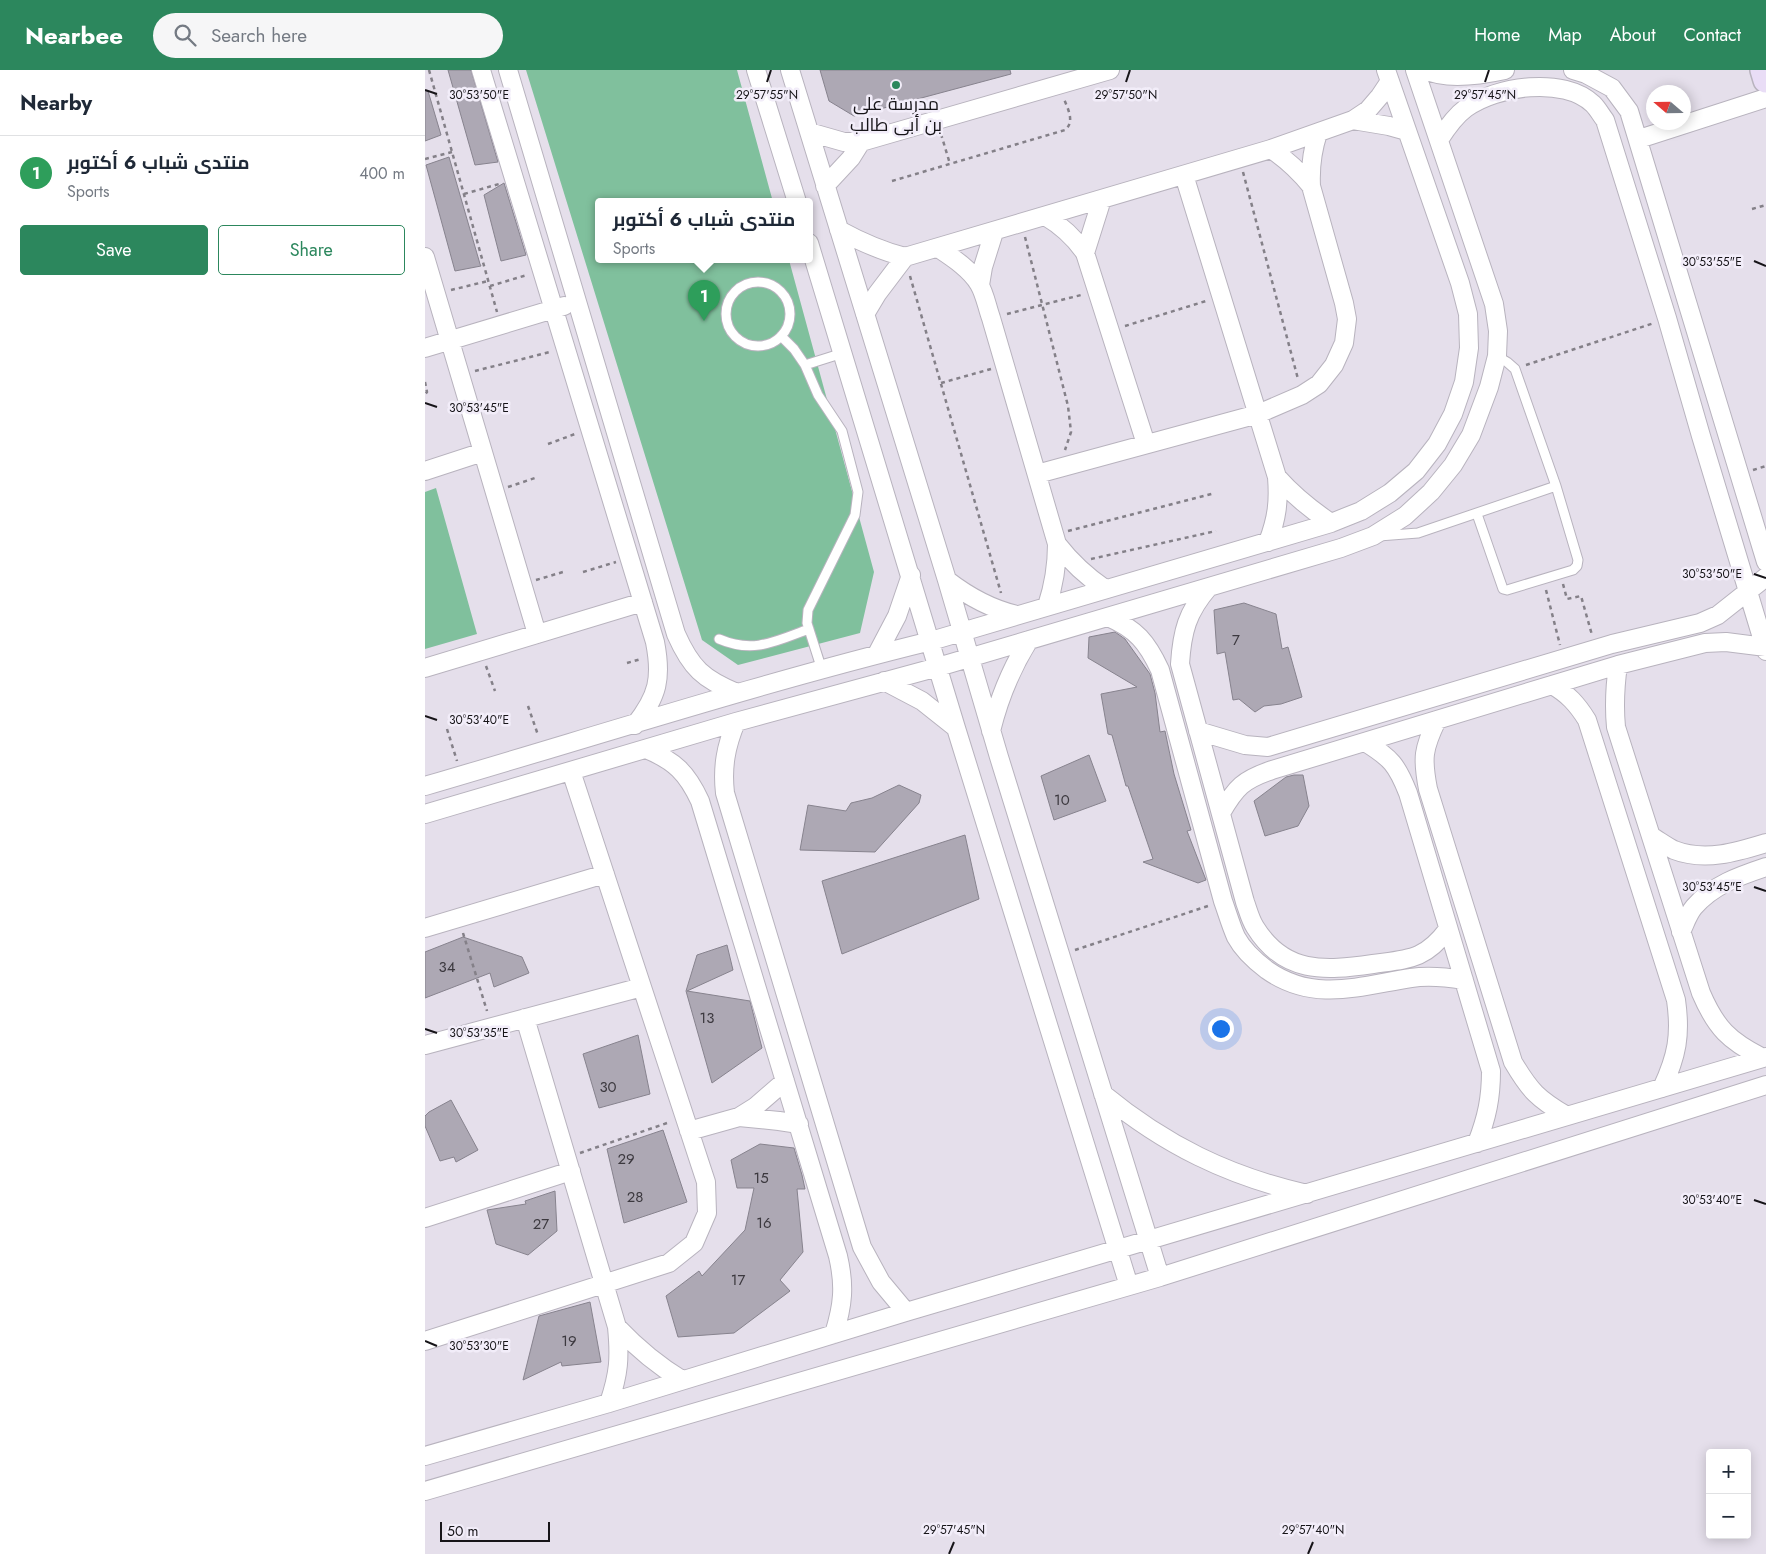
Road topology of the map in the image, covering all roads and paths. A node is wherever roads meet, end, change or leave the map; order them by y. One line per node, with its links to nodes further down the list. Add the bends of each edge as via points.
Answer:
1 (429, 70): 27 (path)
2 (481, 70): 32 (street)
3 (508, 70): 57 (street)
4 (756, 70): 37 (street)
5 (790, 70): 21 (street)
6 (1110, 70): 12 (street)
7 (1415, 70): 24 (street)
8 (1425, 70): 9 (street, via 1468,76)
9 (1505, 70): 16 (street, via 1501,81)
10 (1573, 70): 23 (street, via 1612,88 1629,111)
11 (1763, 70): 14 (main road)
12 (1085, 74): 15 (street)
13 (1388, 75): 18 (street, via 1381,96); 20 (street)
14 (1766, 80)
15 (1060, 86): 19 (street); 30 (path, via 1071,122 1065,130)
16 (1508, 90): 24 (street, via 1465,108); 62 (street, via 1544,87 1574,93 1593,104 1605,120)
17 (1766, 98): 23 (street)
18 (1353, 120): 20 (street); 22 (street)
19 (937, 121): 25 (street); 30 (path)
20 (1407, 131): 93 (street, via 1468,314 1469,348 1464,382 1453,414 1437,444 1415,471 1390,493 1361,511)
21 (809, 132): 25 (street, via 844,142); 34 (street)
22 (1318, 133): 26 (street); 35 (street, via 1310,168)
23 (1639, 139): 99 (street)
24 (1439, 140): 70 (street, via 1494,304)
25 (861, 142): 34 (street)
26 (1271, 149): 28 (street); 35 (street, via 1299,171)
27 (452, 152): 29 (path); 36 (path)
28 (1240, 158): 31 (street); 78 (path)
29 (425, 159)
30 (950, 164): 33 (path)
31 (1183, 175): 38 (street); 56 (street)
32 (515, 179): 36 (path); 50 (street)
33 (892, 181)
34 (825, 186): 43 (street)
35 (1311, 186): 78 (street, via 1347,320 1344,343 1334,365 1319,384)
36 (464, 194): 51 (path)
37 (796, 198)
38 (1101, 199): 41 (street); 46 (street)
39 (1766, 205): 40 (path)
40 (1752, 209)
41 (1045, 216): 42 (street); 46 (street, via 1075,238)
42 (1021, 223): 44 (street); 58 (path)
43 (839, 230): 49 (street, via 882,251); 60 (street)
44 (993, 232): 45 (street); 52 (street)
45 (938, 248): 49 (street); 52 (street, via 954,258)
46 (1085, 253): 54 (street)
47 (813, 256): 69 (street)
48 (425, 257): 55 (street)
49 (905, 257): 60 (street); 76 (path)
50 (543, 270): 53 (path); 59 (street)
51 (488, 281): 53 (path); 55 (path)
52 (980, 285): 61 (street)
53 (490, 286): 63 (path)
54 (1097, 291): 58 (path); 64 (street)
55 (436, 294): 66 (street)
56 (1222, 296): 64 (path); 79 (street)
57 (577, 303): 59 (street); 139 (street, via 676,634 685,654 699,671 717,685)
58 (1042, 305): 61 (path); 84 (path, via 1068,406 1071,432)
59 (554, 309): 63 (street); 68 (street)
60 (865, 314): 107 (street)
61 (991, 318): 72 (street)
62 (1667, 318): 73 (path); 111 (street)
63 (501, 325): 66 (street)
64 (1110, 331): 82 (street)
65 (781, 336): 65 (lane, via 790,313 780,291 757,282 735,293 726,316 731,332 737,338 759,347); 71 (lane)
66 (450, 340): 67 (street); 74 (street)
67 (425, 348)
68 (566, 348): 74 (path); 80 (street)
69 (843, 353): 71 (lane); 103 (street)
70 (1497, 356): 73 (lane); 95 (street, via 1471,435 1453,465 1405,516)
71 (805, 365): 117 (lane, via 818,395 842,431 858,492 855,515 807,610)
72 (1005, 366): 76 (path); 86 (street)
73 (1515, 369): 89 (lane)
74 (460, 375): 83 (street)
75 (425, 382): 77 (path)
76 (941, 383): 114 (path)
77 (425, 394)
78 (1302, 395): 79 (street)
79 (1258, 414): 82 (street); 88 (street)
80 (590, 429): 81 (path); 98 (street)
81 (549, 444)
82 (1145, 444): 84 (street)
83 (483, 452): 85 (street); 90 (street)
84 (1059, 468): 86 (street)
85 (425, 470)
86 (1037, 474): 96 (street)
87 (538, 477): 90 (path)
88 (1277, 477): 93 (street, via 1293,495); 97 (street, via 1276,521)
89 (1556, 486): 92 (lane); 104 (lane, via 1578,560 1573,570)
90 (495, 492): 108 (street)
91 (1215, 493): 96 (path)
92 (1477, 514): 95 (lane, via 1418,533); 106 (lane, via 1503,589)
93 (1331, 523): 97 (street)
94 (1216, 531): 100 (path)
95 (1373, 536): 109 (street)
96 (1056, 539): 100 (street); 113 (street, via 1057,565)
97 (1268, 542): 110 (street)
98 (629, 557): 102 (path); 112 (street)
99 (1766, 562)
100 (1072, 563): 110 (street)
101 (563, 572): 108 (path)
102 (583, 572)
103 (911, 574): 122 (street); 127 (street, via 897,616)
104 (1560, 574): 106 (lane); 125 (path, via 1567,599 1581,596)
105 (1766, 578): 111 (street)
106 (1543, 579): 129 (path)
107 (947, 580): 114 (street, via 985,605); 118 (street)
108 (522, 584): 119 (street)
109 (1209, 587): 115 (street); 130 (street, via 1196,602 1187,623)
110 (1105, 589): 113 (street)
111 (1748, 592): 116 (street, via 1718,615); 124 (street)
112 (643, 602): 119 (street); 143 (street, via 659,664 657,686 649,707)
113 (1047, 606): 114 (street)
114 (1012, 614): 118 (street)
115 (1108, 617): 121 (street); 135 (street, via 1125,624 1140,636)
116 (1700, 623): 123 (street, via 1707,624 1712,630 1711,638); 125 (street)
117 (809, 629): 120 (lane, via 758,646 738,646); 134 (lane)
118 (961, 632): 122 (street); 128 (street)
119 (537, 634): 126 (street)
120 (719, 639)
121 (1029, 640): 128 (street); 147 (street, via 1005,684)
122 (931, 641): 127 (street); 132 (street)
123 (1705, 643): 124 (street, via 1726,642); 131 (street)
124 (1766, 648)
125 (1596, 649): 129 (street)
126 (481, 651): 133 (street); 138 (path)
127 (877, 654): 134 (street)
128 (969, 658): 132 (street); 147 (street)
129 (1564, 658): 151 (street)
130 (1180, 664): 135 (street, via 1168,658); 148 (street)
131 (1618, 665): 137 (street); 144 (street, via 1614,706)
132 (938, 667): 136 (street); 145 (street)
133 (425, 668)
134 (822, 670): 139 (street)
135 (1160, 670): 170 (street)
136 (884, 681): 142 (street); 145 (street, via 922,701)
137 (1552, 685): 141 (street); 149 (street, via 1578,705)
138 (495, 691)
139 (737, 693): 143 (street)
140 (528, 706): 153 (path)
141 (1437, 720): 150 (street); 158 (street, via 1427,742 1423,766)
142 (736, 722): 152 (street); 159 (street, via 724,757)
143 (635, 725): 153 (street)
144 (1616, 727): 149 (street, via 1611,722 1597,723); 164 (street)
145 (957, 728): 202 (street)
146 (447, 729): 156 (path)
147 (991, 731): 175 (street)
148 (1198, 731): 151 (street, via 1245,745); 162 (street)
149 (1592, 736): 181 (street)
150 (1365, 742): 154 (street); 160 (street, via 1385,754 1400,772)
151 (1268, 747): 154 (street, via 1261,760)
152 (647, 749): 155 (street); 161 (street, via 680,768)
153 (543, 751): 156 (street)
154 (1272, 770): 162 (street, via 1244,783 1233,793)
155 (571, 771): 163 (street); 168 (street)
156 (462, 775): 157 (street)
157 (425, 786)
158 (1428, 789): 160 (street, via 1416,782); 186 (street)
159 (725, 793): 161 (street); 201 (street)
160 (1408, 793): 173 (street)
161 (700, 801): 188 (street)
162 (1221, 813): 176 (street, via 1251,918 1269,945 1290,960 1313,968 1339,969)
163 (425, 814)
164 (1651, 836): 166 (street, via 1675,850 1703,856); 174 (street)
165 (1766, 843): 166 (street)
166 (1732, 853): 169 (street, via 1728,867)
167 (1766, 867): 169 (street)
168 (605, 874): 171 (street); 179 (street)
169 (1738, 876): 174 (street, via 1713,889 1693,908)
170 (1223, 901): 175 (path); 178 (street, via 1237,937 1255,961 1280,979 1309,989 1339,990)
171 (459, 918): 172 (street); 183 (path)
172 (425, 928)
173 (1448, 929): 176 (street, via 1425,953); 177 (street)
174 (1681, 932): 180 (street)
175 (1060, 955): 191 (street)
176 (1393, 962): 178 (street, via 1403,968 1400,979)
177 (1464, 980): 178 (street, via 1429,976); 187 (street)
178 (1394, 981)
179 (642, 987): 182 (street); 194 (street)
180 (1701, 993): 181 (street, via 1699,1002 1691,1007); 185 (street, via 1725,1033 1742,1048)
181 (1676, 1000): 190 (street, via 1678,1045 1672,1067)
182 (525, 1018): 183 (street); 197 (street)
183 (492, 1027): 184 (street)
184 (425, 1045)
185 (1764, 1057): 190 (street)
186 (1513, 1062): 187 (street, via 1507,1076 1498,1076); 192 (street, via 1532,1091)
187 (1491, 1071): 196 (street, via 1491,1096)
188 (785, 1081): 193 (street); 195 (street)
189 (1766, 1085): 204 (street)
190 (1661, 1088): 192 (street)
191 (1103, 1094): 198 (street, via 1165,1139 1210,1163 1257,1181); 200 (street)
192 (1567, 1116): 196 (street)
193 (739, 1118): 194 (street); 195 (street)
194 (687, 1124): 197 (path); 205 (street, via 706,1182 707,1213 693,1243 669,1263)
195 (799, 1124): 203 (street)
196 (1477, 1143): 198 (street)
197 (569, 1164): 199 (street); 205 (street)
198 (1307, 1194): 200 (street)
199 (425, 1218)
200 (1149, 1241): 202 (street); 204 (street)
201 (862, 1246): 203 (street); 207 (street, via 881,1282)
202 (1118, 1250): 206 (street); 207 (street)
203 (838, 1256): 209 (street, via 843,1294)
204 (1161, 1276): 206 (street)
205 (604, 1284): 208 (street); 210 (street)
206 (1129, 1286): 214 (street)
207 (906, 1312): 209 (street)
208 (617, 1327): 211 (street, via 658,1365); 212 (street, via 620,1353 617,1379)
209 (834, 1334): 211 (street)
210 (425, 1341)
211 (682, 1380): 212 (street)
212 (609, 1403): 213 (street)
213 (425, 1456)
214 (425, 1491)

